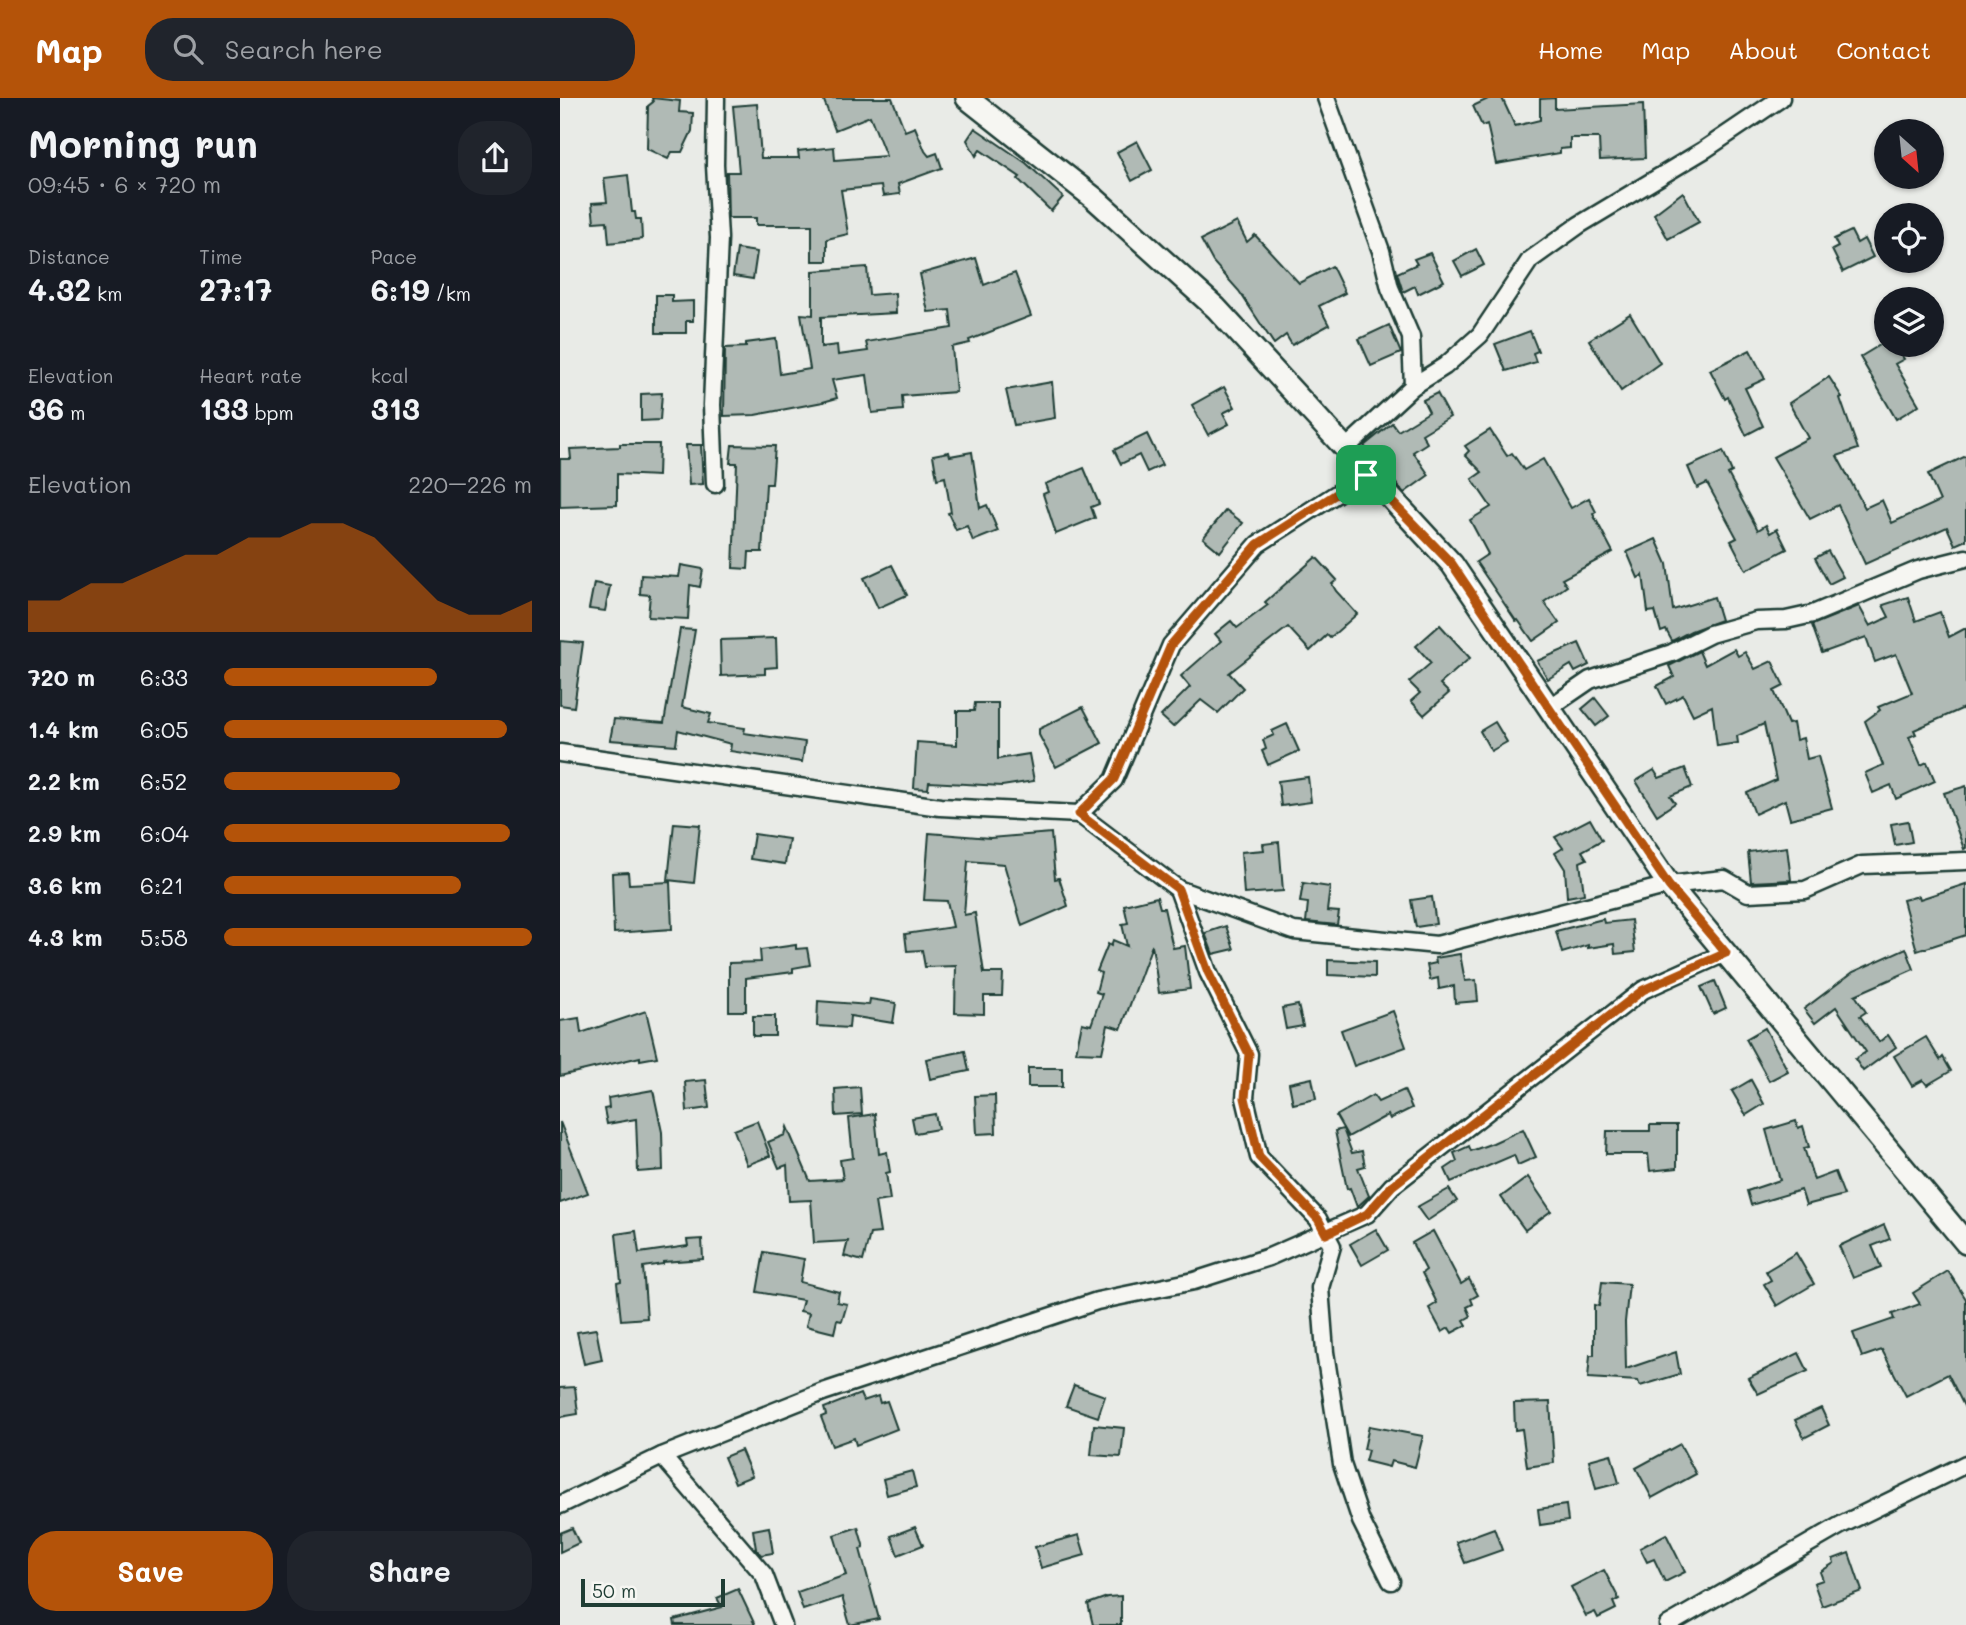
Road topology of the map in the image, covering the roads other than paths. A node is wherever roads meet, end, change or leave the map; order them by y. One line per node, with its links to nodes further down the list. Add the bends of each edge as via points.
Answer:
1 (716, 98): 8 (street)
2 (967, 98): 6 (street, via 1094,198 1216,309)
3 (1326, 98): 5 (street, via 1411,337)
4 (1781, 98): 5 (street, via 1530,260 1480,335)
5 (1413, 386): 6 (street)
6 (1346, 448): 7 (street)
7 (1366, 475): 10 (street, via 1452,564); 12 (street, via 1258,544 1171,645 1114,779)
8 (715, 484)
9 (1966, 558): 10 (street, via 1918,570 1813,614 1756,621 1710,634 1672,653 1590,680)
10 (1549, 708): 14 (street)
11 (560, 753): 12 (street, via 940,807)
12 (1079, 814): 15 (street)
13 (1966, 861): 14 (street, via 1862,865 1805,890 1748,893 1724,878)
14 (1669, 886): 15 (street, via 1437,944 1294,931); 16 (street)
15 (1178, 889): 17 (street, via 1208,972 1249,1054 1245,1098 1259,1157 1318,1219)
16 (1726, 953): 17 (street, via 1643,990 1392,1186 1367,1214); 18 (street)
17 (1326, 1234): 19 (street, via 1194,1281 1097,1301 1017,1326 823,1392); 22 (street, via 1332,1246 1320,1288 1342,1464 1361,1521)
18 (1966, 1243)
19 (662, 1456): 21 (street); 23 (street, via 764,1575)
20 (1966, 1464): 24 (street, via 1842,1525)
21 (560, 1505)
22 (1391, 1581)
23 (783, 1625)
24 (1668, 1625)

